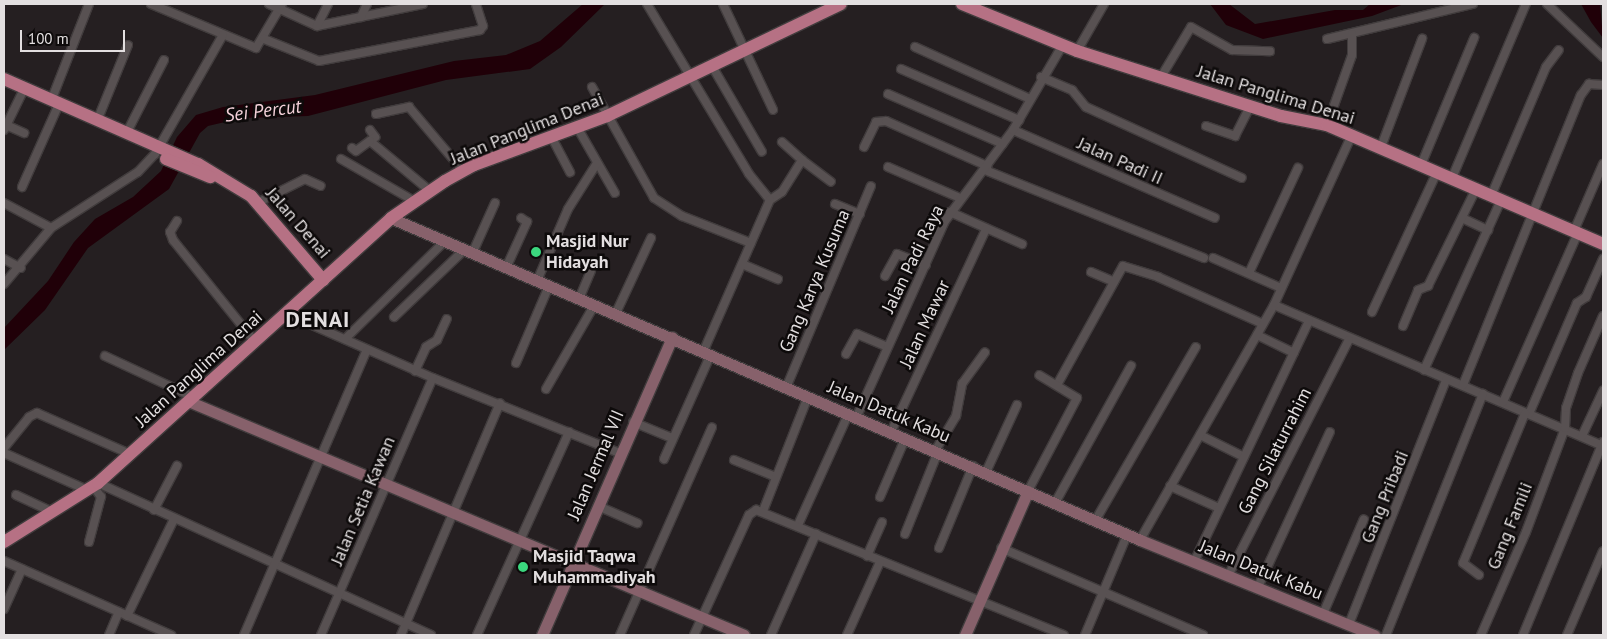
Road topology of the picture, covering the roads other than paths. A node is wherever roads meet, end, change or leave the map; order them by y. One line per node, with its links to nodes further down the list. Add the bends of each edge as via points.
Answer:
1 (90, 4): 45 (street)
2 (151, 4): 20 (street)
3 (269, 4): 16 (street)
4 (328, 4): 18 (street)
5 (368, 4): 17 (street)
6 (423, 4): 17 (street)
7 (476, 4): 22 (street, via 483,26 480,30 319,61)
8 (647, 4): 36 (street)
9 (723, 4): 28 (street)
10 (841, 4): 28 (main road, Jalan Panglima Denai)
11 (962, 4): 26 (main road, Jalan Panglima Denai)
12 (1104, 4): 31 (street)
13 (1473, 4): 19 (street)
14 (1526, 4): 82 (street)
15 (1547, 4): 32 (street)
16 (280, 6): 18 (street); 22 (street)
17 (361, 17): 18 (street)
18 (317, 26)
19 (1352, 34): 23 (street); 52 (street, via 1352,55)
20 (223, 35): 22 (street, via 256,48); 68 (street)
21 (1474, 38): 74 (street)
22 (264, 39)
23 (1327, 39)
24 (1422, 39): 67 (street)
25 (128, 45): 51 (street)
26 (1062, 46): 31 (main road, Jalan Panglima Denai); 37 (street, Jalan Padi Raya)
27 (915, 47): 44 (street)
28 (744, 50): 34 (main road, Jalan Panglima Denai); 47 (street)
29 (1559, 50): 91 (street, via 1546,67)
30 (1270, 51): 38 (street, via 1232,50 1190,27)
31 (1077, 52): 38 (main road, Jalan Panglima Denai)
32 (1603, 57)
33 (164, 60): 59 (street)
34 (712, 66): 36 (main road, Jalan Panglima Denai); 69 (street)
35 (901, 69): 50 (street)
36 (692, 76): 49 (main road, Jalan Panglima Denai); 92 (street, via 748,174)
37 (1041, 77): 44 (street, Jalan Padi Raya); 81 (street, via 1072,90 1086,107)
38 (1161, 77): 46 (main road, Jalan Panglima Denai)
39 (4, 79): 42 (main road, Jalan Denai)
40 (1603, 85): 100 (street, via 1591,83 1582,95)
41 (592, 87): 49 (street)
42 (24, 89): 45 (main road, Jalan Denai); 55 (street)
43 (888, 94): 64 (street)
44 (1030, 99): 50 (street, Jalan Padi Raya)
45 (55, 102): 51 (main road, Jalan Denai); 86 (street)
46 (1250, 107): 52 (main road, Jalan Panglima Denai); 53 (street, via 1235,136)
47 (773, 110)
48 (376, 114): 78 (street, via 409,107)
49 (607, 116): 54 (main road, Jalan Panglima Denai); 113 (street, via 648,190 661,204)
50 (1019, 120): 57 (street, Jalan Padi Raya)
51 (97, 121): 59 (main road, Jalan Denai)
52 (1328, 125): 60 (main road, Jalan Panglima Denai)
53 (1206, 126)
54 (577, 127): 61 (main road, Jalan Panglima Denai); 72 (street)
55 (5, 128): 58 (street)
56 (370, 130): 62 (street, via 374,137)
57 (1013, 130): 64 (street, Jalan Padi Raya); 103 (street, Jalan Padi II)
58 (24, 133)
59 (128, 135): 68 (main road, Jalan Denai)
60 (1352, 135): 67 (main road, Jalan Panglima Denai); 132 (street)
61 (551, 136): 78 (main road, Jalan Panglima Denai); 79 (street)
62 (370, 141): 65 (street, via 356,151); 88 (street)
63 (782, 142): 71 (street)
64 (1003, 144): 76 (street, Jalan Padi Raya)
65 (352, 148)
66 (864, 148): 76 (street, via 876,122 886,120)
67 (1381, 148): 74 (main road, Jalan Panglima Denai)
68 (160, 151): 93 (main road, Jalan Denai); 106 (street, via 138,172)
69 (762, 152)
70 (341, 159): 94 (street)
71 (802, 160): 83 (street); 92 (street, via 782,192)
72 (597, 163): 89 (street); 128 (street, via 568,209)
73 (1603, 164): 109 (street)
74 (1421, 165): 80 (main road, Jalan Panglima Denai)
75 (888, 167): 90 (street)
76 (986, 168): 90 (street, Jalan Padi Raya); 124 (street)
77 (1298, 168): 124 (street)
78 (463, 171): 88 (main road, Jalan Panglima Denai)
79 (570, 172)
80 (1437, 172): 82 (main road, Jalan Panglima Denai); 136 (street)
81 (1242, 178)
82 (1452, 178): 87 (main road, Jalan Panglima Denai)
83 (831, 182)
84 (321, 186): 93 (street, via 305,178)
85 (871, 186): 99 (street, Gang Karya Kusuma)
86 (22, 187)
87 (1476, 189): 91 (main road, Jalan Panglima Denai); 104 (street)
88 (430, 191): 94 (main road, Jalan Panglima Denai)
89 (615, 193)
90 (960, 198): 98 (street, Jalan Padi Raya)
91 (1496, 198): 100 (main road, Jalan Panglima Denai); 108 (street)
92 (770, 200): 113 (street)
93 (258, 202): 127 (main road, Jalan Denai)
94 (414, 202): 101 (main road, Jalan Panglima Denai)
95 (4, 203): 106 (street)
96 (495, 203): 115 (street)
97 (835, 204): 99 (street)
98 (950, 212): 107 (street); 119 (street, Jalan Padi Raya)
99 (860, 214): 167 (street, Gang Karya Kusuma)
100 (1534, 214): 109 (main road, Jalan Panglima Denai); 166 (street)
101 (391, 218): 112 (street, Jalan Datuk Kabu); 127 (main road, Jalan Panglima Denai)
102 (522, 218): 121 (street, via 527,222)
103 (1215, 218)
104 (1462, 218): 108 (street); 144 (street, via 1428,286 1418,290)
105 (177, 221): 149 (street, via 170,232 173,240)
106 (51, 228): 120 (street)
107 (986, 229): 114 (street); 182 (street, Jalan Mawar)
108 (1488, 230): 160 (street)
109 (1576, 232): 111 (main road, Jalan Panglima Denai); 173 (street)
110 (651, 238): 138 (street)
111 (1602, 241)
112 (444, 242): 115 (street, Jalan Datuk Kabu); 147 (street)
113 (751, 243): 118 (street)
114 (1022, 244)
115 (468, 252): 121 (street, Jalan Datuk Kabu); 140 (street)
116 (4, 259): 120 (street)
117 (1603, 259): 176 (street, via 1586,297 1577,303)
118 (742, 264): 126 (street); 153 (street)
119 (926, 265): 125 (street, via 897,254); 151 (street, Jalan Padi Raya)
120 (21, 268): 130 (street)
121 (506, 268): 128 (street, Jalan Datuk Kabu)
122 (591, 271): 133 (street)
123 (1091, 272): 129 (street)
124 (1249, 273): 132 (street)
125 (885, 276)
126 (778, 279)
127 (324, 280): 137 (main road, Jalan Panglima Denai)
128 (537, 281): 131 (street, Jalan Datuk Kabu)
129 (1114, 282): 143 (street, via 1122,267 1131,266); 165 (street)
130 (4, 284)
131 (549, 286): 133 (street, Jalan Datuk Kabu); 158 (street)
132 (1281, 288): 134 (street)
133 (579, 299): 135 (street, Jalan Datuk Kabu)
134 (1274, 305): 142 (street); 143 (street)
135 (594, 306): 138 (street, Jalan Datuk Kabu); 168 (street)
136 (1372, 312)
137 (287, 314): 147 (street); 149 (main road, Jalan Panglima Denai)
138 (615, 315): 146 (street, Jalan Datuk Kabu)
139 (1603, 316): 180 (street, Gang Famili, via 1566,408)
140 (394, 317)
141 (447, 319): 161 (street, via 437,340 426,347)
142 (1309, 321): 148 (street); 155 (street)
143 (1263, 324): 145 (street)
144 (1403, 326)
145 (1257, 335): 155 (street); 184 (street)
146 (672, 337): 153 (street, Jalan Datuk Kabu); 178 (street, Jalan Jermal VII)
147 (345, 339): 152 (street)
148 (1349, 340): 160 (street); 239 (street, Gang Silaturrahim)
149 (255, 342): 172 (main road, Jalan Panglima Denai)
150 (1196, 347): 217 (street)
151 (887, 348): 156 (street, via 857,334); 177 (street, Jalan Padi Raya)
152 (367, 349): 161 (street); 194 (street)
153 (707, 352): 167 (street, Jalan Datuk Kabu); 186 (street)
154 (984, 352): 190 (street, via 962,384 956,416)
155 (1294, 353): 195 (street)
156 (846, 354)
157 (105, 356): 172 (street)
158 (516, 363)
159 (1131, 366): 208 (street)
160 (1424, 370): 164 (street)
161 (416, 371): 163 (street)
162 (1039, 375): 165 (street)
163 (433, 378): 174 (street); 202 (street, Jalan Setia Kawan)
164 (1446, 380): 166 (street); 249 (street, Gang Pribadi)
165 (1057, 385): 205 (street, via 1076,395 1077,400)
166 (1463, 385): 170 (street)
167 (786, 388): 171 (street, Jalan Datuk Kabu)
168 (546, 389)
169 (1603, 391): 185 (street)
170 (1483, 394): 173 (street); 270 (street)
171 (808, 397): 177 (street, Jalan Datuk Kabu); 201 (street)
172 (190, 399): 193 (main road, Jalan Panglima Denai); 194 (street)
173 (1503, 402): 176 (street)
174 (500, 403): 181 (street); 214 (street)
175 (1016, 405): 200 (street)
176 (1527, 413): 180 (street); 238 (street, via 1463,563)
177 (852, 417): 182 (street, Jalan Datuk Kabu); 220 (street, Jalan Padi Raya)
178 (633, 422): 186 (street); 192 (street, Jalan Jermal VII)
179 (712, 427): 243 (street)
180 (1565, 428): 185 (street); 271 (street, Gang Famili)
181 (569, 432): 192 (street); 225 (street)
182 (891, 432): 187 (street, Jalan Datuk Kabu)
183 (1330, 432): 240 (street)
184 (1200, 435): 195 (street); 203 (street)
185 (1582, 436): 188 (street)
186 (672, 438): 196 (street)
187 (905, 439): 190 (street, Jalan Datuk Kabu); 207 (street)
188 (1603, 444): 272 (street)
189 (4, 448): 193 (street, via 29,417 37,413)
190 (937, 451): 199 (street, Jalan Datuk Kabu); 222 (street)
191 (4, 453): 204 (street)
192 (620, 453): 209 (street, Jalan Jermal VII)
193 (130, 454): 204 (main road, Jalan Panglima Denai)
194 (320, 457): 202 (street); 236 (street)
195 (1244, 457): 210 (street)
196 (664, 459)
197 (734, 460): 201 (street)
198 (177, 466): 211 (street)
199 (973, 466): 200 (street, Jalan Datuk Kabu); 228 (street)
200 (986, 472): 205 (street, Jalan Datuk Kabu)
201 (776, 477): 212 (street)
202 (385, 486): 214 (street); 242 (street, Jalan Setia Kawan)
203 (1170, 486): 210 (street); 224 (street)
204 (93, 487): 211 (street); 213 (main road, Jalan Panglima Denai); 227 (street, via 101,497)
205 (1028, 491): 208 (street, Jalan Datuk Kabu); 229 (street)
206 (16, 496): 213 (street)
207 (880, 498)
208 (1055, 503): 217 (street, Jalan Datuk Kabu)
209 (598, 506): 219 (street); 235 (street, Jalan Jermal VII)
210 (1219, 508): 234 (street)
211 (154, 510): 215 (street)
212 (763, 511): 220 (street); 248 (street, via 754,510 749,515)
213 (52, 512): 226 (main road, Jalan Panglima Denai)
214 (455, 513): 225 (street); 250 (street)
215 (174, 519): 236 (street); 246 (street)
216 (1364, 519): 247 (street)
217 (1095, 521): 223 (street, Jalan Datuk Kabu)
218 (882, 522): 231 (street)
219 (637, 523)
220 (798, 525): 221 (street)
221 (816, 534): 231 (street); 263 (street)
222 (905, 534)
223 (1127, 534): 224 (street, Jalan Datuk Kabu); 241 (street)
224 (1140, 540): 234 (street, Jalan Datuk Kabu)
225 (519, 541): 235 (street); 258 (street)
226 (4, 542)
227 (89, 542)
228 (939, 548)
229 (1000, 548): 241 (street); 244 (street)
230 (1603, 551): 273 (street)
231 (867, 556): 233 (street)
232 (4, 561): 237 (street)
233 (880, 562): 244 (street); 264 (street)
234 (1194, 562): 239 (street, Jalan Datuk Kabu)
235 (573, 565): 243 (street); 259 (street, Jalan Jermal VII)
236 (277, 567): 242 (street); 254 (street)
237 (22, 569): 245 (street); 246 (street)
238 (1479, 575)
239 (1228, 576): 240 (street, Jalan Datuk Kabu)
240 (1257, 589): 247 (street, Jalan Datuk Kabu)
241 (1102, 592): 267 (street); 268 (street)
242 (340, 594): 250 (street); 255 (street, Jalan Setia Kawan)
243 (640, 594): 248 (street); 260 (street)
244 (979, 600): 265 (street); 266 (street)
245 (4, 609)
246 (123, 614): 251 (street); 252 (street)
247 (1323, 614): 249 (street, Jalan Datuk Kabu)
248 (703, 618): 261 (street); 262 (street)
249 (1349, 624): 269 (street, Jalan Datuk Kabu)
250 (405, 625): 256 (street); 257 (street)
251 (159, 633): 253 (street)
252 (109, 635)
253 (171, 635)
254 (244, 635)
255 (321, 635)
256 (401, 635)
257 (431, 635)
258 (477, 635)
259 (542, 635)
260 (620, 635)
261 (694, 635)
262 (744, 635)
263 (771, 635)
264 (847, 635)
265 (965, 635)
266 (1064, 635)
267 (1085, 635)
268 (1202, 635)
269 (1374, 635)
270 (1386, 635)
271 (1481, 635)
272 (1523, 635)
273 (1567, 635)

